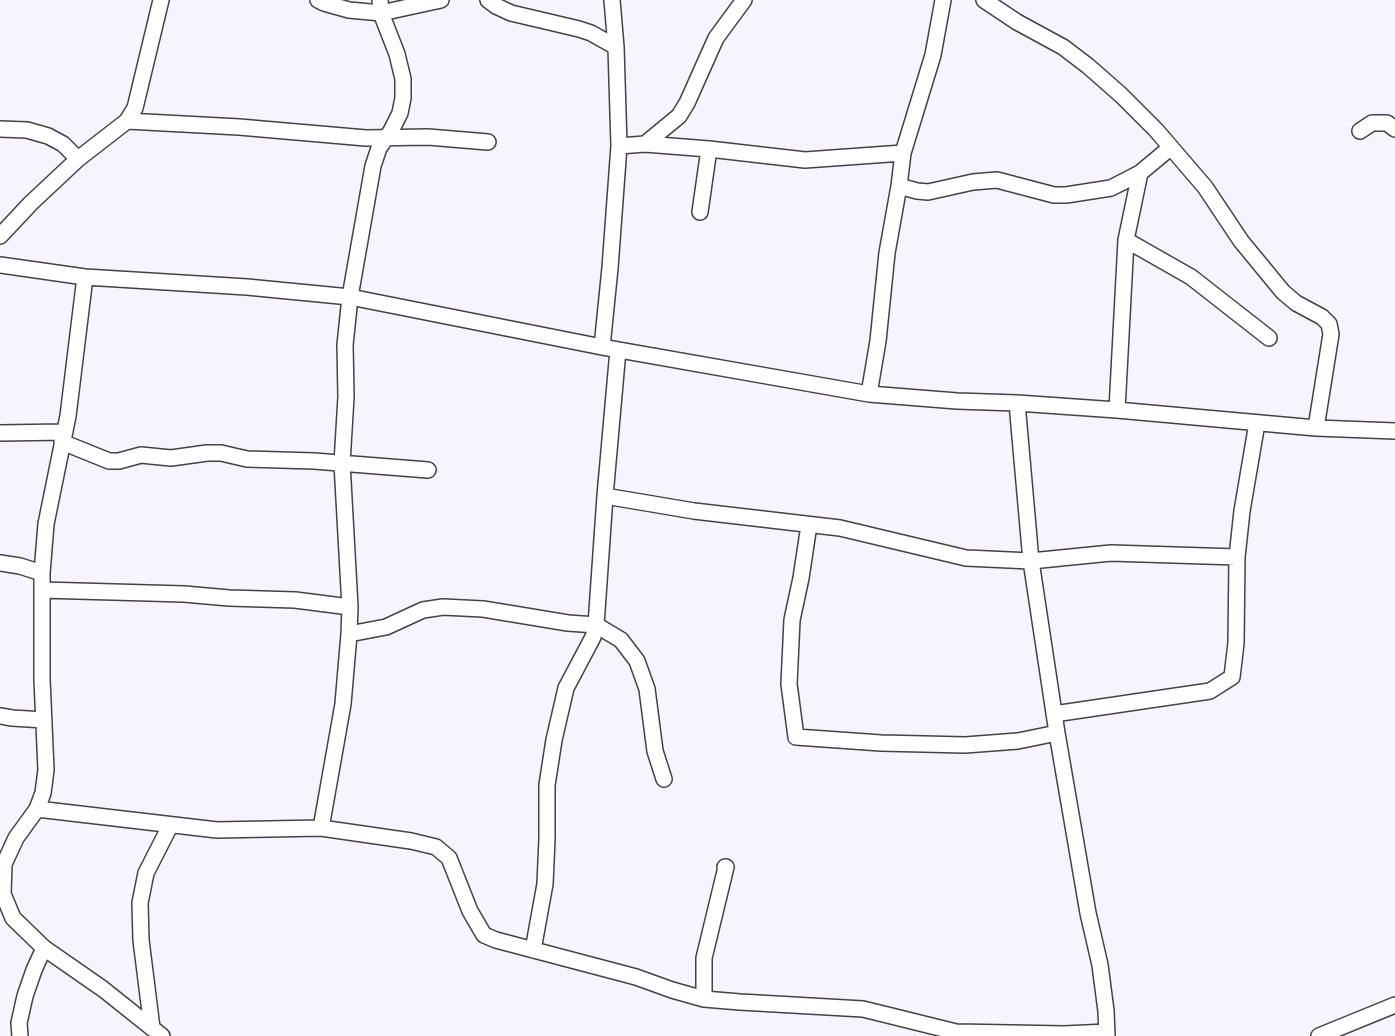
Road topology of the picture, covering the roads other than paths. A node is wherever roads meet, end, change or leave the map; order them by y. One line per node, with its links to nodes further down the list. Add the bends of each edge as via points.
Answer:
1 (161, 0): 12 (street, via 135,108)
2 (318, 0): 9 (street, via 349,10)
3 (441, 0): 9 (street)
4 (488, 0): 10 (street, via 496,6)
5 (612, 0): 11 (street)
6 (744, 0): 18 (street, via 716,38 679,116)
7 (943, 0): 22 (street, via 933,55)
8 (984, 0): 20 (street, via 1063,47 1088,66 1121,95)
9 (381, 6): 16 (street, via 403,79 400,113)
10 (511, 6): 11 (street, via 579,28)
11 (616, 47): 19 (street)
12 (127, 121): 16 (street); 23 (street)
13 (1395, 128): 15 (street, via 1387,123 1372,123)
14 (0, 129): 23 (street, via 27,130 48,136 63,144)
15 (1360, 131)
16 (386, 138): 17 (street, via 428,137); 31 (street, via 373,166)
17 (488, 142)
18 (644, 144): 19 (street); 21 (street)
19 (619, 146): 33 (street)
20 (1170, 148): 24 (street); 39 (street, via 1205,188 1241,241 1282,292 1329,324 1332,334)
21 (709, 149): 22 (street, via 805,160); 26 (street)
22 (903, 153): 25 (street)
23 (78, 160): 27 (street)
24 (1140, 173): 25 (street, via 1111,188 1066,195 1054,195 997,180 928,192); 28 (street)
25 (899, 186): 35 (street)
26 (700, 212)
27 (0, 236)
28 (1126, 240): 32 (street, via 1191,277); 37 (street)
29 (0, 265): 30 (street)
30 (85, 277): 31 (street); 42 (street)
31 (350, 297): 33 (street); 43 (street, via 345,345)
32 (1269, 338)
33 (602, 347): 34 (street)
34 (618, 350): 35 (street); 45 (street)
35 (869, 394): 36 (street)
36 (1017, 403): 37 (street); 48 (street)
37 (1117, 410): 38 (street)
38 (1258, 423): 39 (street); 47 (street)
39 (1316, 428): 40 (street)
40 (1395, 431)
41 (0, 433): 42 (street)
42 (63, 438): 43 (street, via 109,461 141,454 171,458 221,453 247,459); 50 (street, via 46,524)
43 (342, 463): 44 (street); 52 (street)
44 (428, 470)
45 (605, 496): 46 (street); 53 (street)
46 (809, 525): 48 (street, via 840,528 966,558); 58 (street, via 792,620 789,684 796,737 965,745 1018,741)
47 (1237, 557): 48 (street, via 1111,553); 55 (street, via 1236,643 1232,677 1210,691)
48 (1030, 561): 55 (street)
49 (0, 563): 50 (street)
50 (42, 573): 51 (street)
51 (42, 590): 52 (street, via 295,600); 57 (street)
52 (350, 607): 54 (street)
53 (596, 625): 54 (street, via 483,609 443,607 423,610 386,626); 59 (street, via 621,640 637,660 647,689 655,751); 66 (street, via 566,688 554,740 548,785 545,884)
54 (349, 634): 62 (street, via 343,704)
55 (1054, 714): 58 (street)
56 (0, 716): 57 (street)
57 (44, 720): 60 (street, via 46,770)
58 (1057, 733): 70 (street, via 1100,965)
59 (664, 779)
60 (37, 809): 61 (street); 64 (street, via 16,838 4,864)
61 (170, 826): 62 (street, via 217,830); 69 (street, via 146,873 140,903 141,940)
62 (321, 828): 66 (street, via 436,847 449,858 470,911 484,934)
63 (725, 867): 67 (street, via 704,958)
64 (6, 917): 65 (street)
65 (44, 948): 69 (street); 71 (street, via 25,996 19,1023)
66 (533, 950): 67 (street)
67 (704, 999): 70 (street, via 863,1009 956,1032)
68 (1395, 1005): 72 (street)
69 (157, 1032)
70 (1107, 1034)
71 (20, 1036)
72 (1318, 1036)

